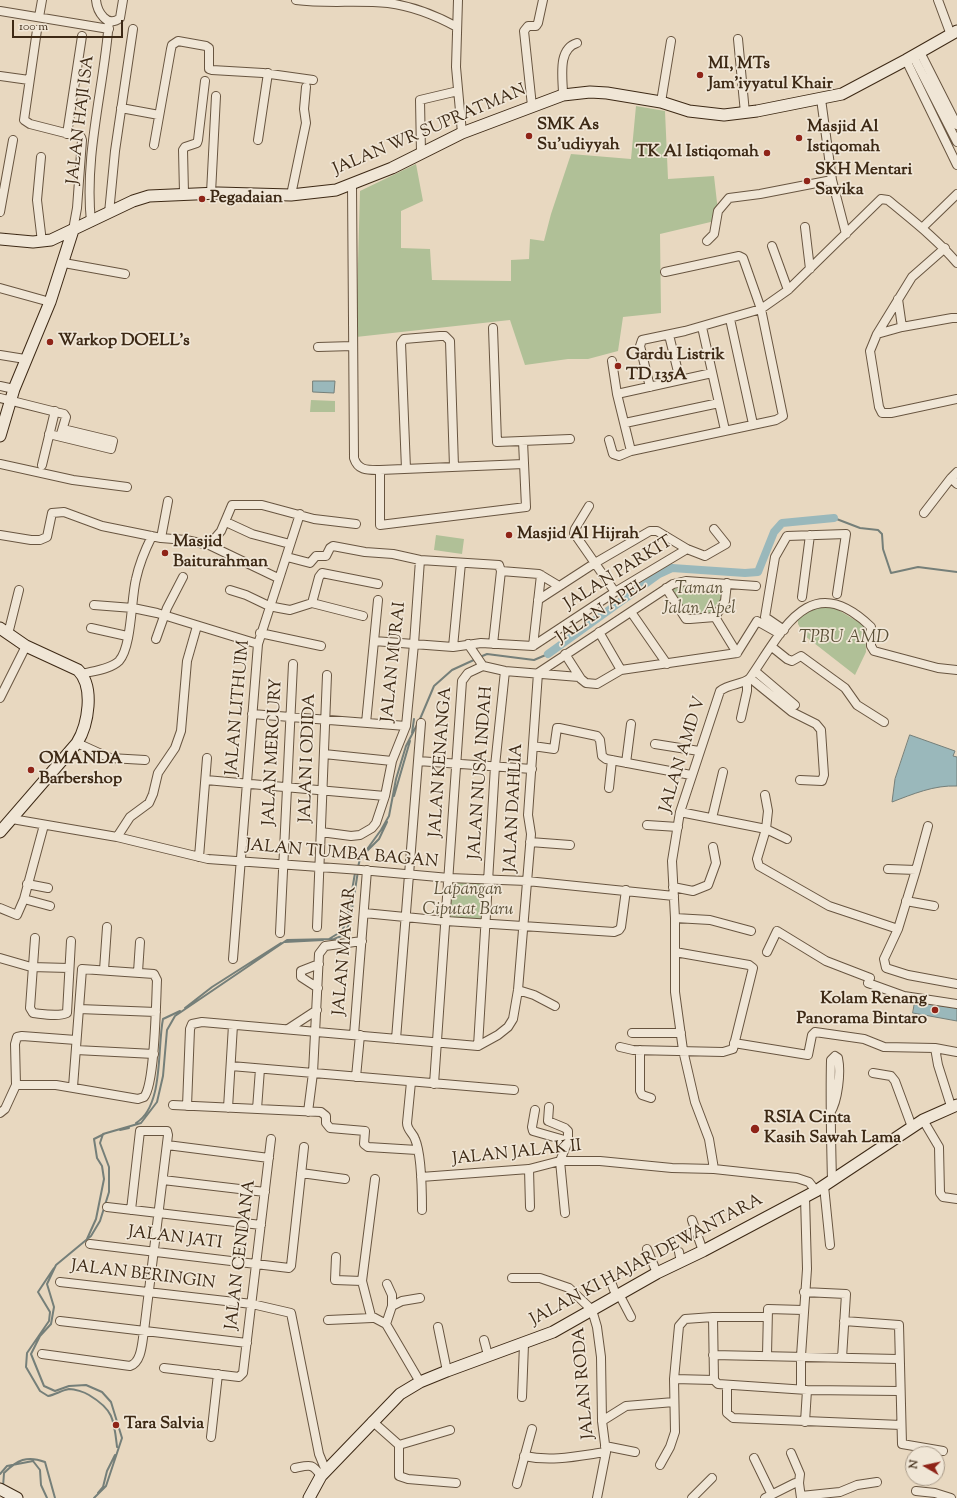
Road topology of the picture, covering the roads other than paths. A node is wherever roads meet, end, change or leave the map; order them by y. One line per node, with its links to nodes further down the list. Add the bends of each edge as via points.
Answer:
1 (42, 0): 9 (street)
2 (96, 0): 10 (street, via 101,14)
3 (123, 0): 10 (street, via 120,18)
4 (296, 0): 11 (street, via 388,3 440,17)
5 (458, 0): 11 (street)
6 (542, 0): 31 (street, via 538,23 536,26 528,26 524,31)
7 (938, 0): 14 (street)
8 (0, 10): 9 (street)
9 (39, 17): 10 (street)
10 (109, 25): 53 (street, JALAN HAJI ISA, via 93,136 89,195)
11 (457, 27): 26 (street)
12 (133, 29): 32 (street)
13 (37, 30): 22 (street)
14 (954, 33): 19 (main road, JALAN WR SUPRATMAN)
15 (82, 36): 37 (street)
16 (738, 39): 33 (street)
17 (671, 41): 30 (street)
18 (578, 43): 27 (street, via 570,45 565,52)
19 (913, 56): 29 (main road, JALAN WR SUPRATMAN, via 848,90); 35 (street); 40 (street); 44 (street)
20 (268, 73): 23 (street); 34 (street, via 212,70 209,68 206,46 178,41 171,49); 39 (street)
21 (0, 76): 22 (street)
22 (29, 80): 37 (street, via 25,121)
23 (313, 80)
24 (205, 81): 47 (street, via 199,137 197,143 183,150)
25 (306, 87): 49 (street, via 306,123)
26 (458, 92): 36 (street); 42 (street, via 420,100)
27 (563, 95): 30 (main road, JALAN WR SUPRATMAN, via 607,93); 31 (main road, JALAN WR SUPRATMAN)
28 (216, 96): 48 (street)
29 (821, 99): 33 (main road, JALAN WR SUPRATMAN); 45 (street)
30 (661, 102): 33 (main road, JALAN WR SUPRATMAN, via 708,114)
31 (532, 106): 36 (main road, JALAN WR SUPRATMAN)
32 (121, 108): 34 (street); 52 (street)
33 (745, 113)
34 (159, 115): 41 (street)
35 (957, 125)
36 (462, 133): 42 (main road, JALAN WR SUPRATMAN)
37 (67, 134): 56 (street, via 81,137 82,140)
38 (13, 140): 51 (street)
39 (258, 140)
40 (957, 142)
41 (154, 145)
42 (421, 153): 46 (main road, JALAN WR SUPRATMAN)
43 (41, 158): 60 (street, via 37,200)
44 (957, 165)
45 (832, 180): 57 (street); 59 (street, via 729,198 718,211 714,234)
46 (352, 185): 49 (main road, JALAN WR SUPRATMAN); 80 (street)
47 (184, 193): 48 (main road, JALAN WR SUPRATMAN); 52 (main road, JALAN WR SUPRATMAN, via 140,198)
48 (211, 193): 49 (main road, JALAN WR SUPRATMAN)
49 (290, 195)
50 (955, 199): 55 (street)
51 (0, 212)
52 (109, 213): 53 (main road, JALAN WR SUPRATMAN)
53 (91, 222): 56 (main road, JALAN WR SUPRATMAN)
54 (805, 227): 65 (street)
55 (922, 228): 57 (street, via 888,200 881,199); 62 (street)
56 (73, 230): 60 (main road, JALAN WR SUPRATMAN, via 58,238); 63 (main road)
57 (846, 234): 65 (street)
58 (0, 239): 60 (main road, JALAN WR SUPRATMAN)
59 (707, 241)
60 (42, 242)
61 (772, 246): 69 (street)
62 (945, 248): 64 (street); 70 (street, via 912,277)
63 (64, 263): 67 (street); 71 (main road)
64 (957, 263)
65 (810, 269): 69 (street)
66 (665, 272): 72 (street, via 742,257)
67 (125, 274)
68 (0, 288): 71 (street)
69 (788, 290): 72 (street)
70 (898, 299): 76 (street); 78 (street)
71 (50, 302): 83 (main road)
72 (760, 308): 74 (street); 96 (street, via 783,416 776,420)
73 (957, 318): 76 (street)
74 (730, 319): 75 (street); 96 (street)
75 (702, 327): 79 (street); 85 (street)
76 (902, 327): 78 (street)
77 (493, 328): 103 (street, via 497,442)
78 (877, 334): 92 (street, via 870,351 882,413)
79 (669, 335): 86 (street); 88 (street, via 643,339 640,342)
80 (353, 346): 81 (street); 110 (street, via 354,458 357,466 361,468)
81 (318, 347)
82 (0, 355): 83 (street)
83 (25, 359): 89 (main road)
84 (612, 361): 90 (street)
85 (712, 373): 86 (street); 93 (street)
86 (680, 380): 88 (street)
87 (0, 386): 89 (street)
88 (650, 387): 90 (street)
89 (14, 389): 91 (main road)
90 (618, 394): 95 (street)
91 (5, 399): 94 (street); 100 (main road)
92 (957, 399)
93 (719, 403): 95 (street); 97 (street)
94 (55, 411): 98 (street, via 66,415); 99 (street)
95 (625, 423): 104 (street)
96 (753, 424): 97 (street)
97 (725, 430): 104 (street)
98 (62, 433): 98 (street, via 111,449 113,441); 99 (street)
99 (50, 434): 107 (street)
100 (0, 436)
101 (570, 439): 103 (street)
102 (609, 440): 104 (street, via 615,456)
103 (524, 441): 106 (street)
104 (631, 451)
105 (0, 464): 112 (street, via 73,480)
106 (524, 464): 108 (street); 110 (street, via 526,507 380,525)
107 (42, 465)
108 (454, 467): 109 (street); 109 (street, via 450,341 446,336 440,336 404,339 401,343)
109 (406, 469): 110 (street)
110 (380, 470)
111 (955, 478): 115 (street)
112 (127, 487)
113 (168, 501): 123 (street)
114 (590, 506): 130 (street, via 574,533)
115 (924, 512)
116 (300, 514): 117 (street, via 262,505 232,505); 118 (street, via 326,521); 124 (street, JALAN LITHUIM)
117 (226, 522): 124 (street, via 252,534); 125 (street, via 218,536)
118 (356, 524)
119 (714, 529): 126 (street, via 726,544 705,556)
120 (0, 535): 122 (street, via 40,540 47,537 53,512 64,512 102,526)
121 (810, 535): 143 (street, via 846,534); 144 (street); 159 (street, via 787,536 775,557 765,617)
122 (152, 536): 123 (street); 150 (street, via 136,580)
123 (161, 538): 125 (street)
124 (290, 544): 127 (street, JALAN LITHUIM)
125 (208, 545): 134 (street)
126 (687, 549): 130 (street, JALAN PARKIT, via 656,531 650,531); 142 (street, JALAN PARKIT)
127 (287, 557): 128 (street, via 310,563 316,556 326,556 333,546); 134 (street, JALAN LITHUIM)
128 (420, 560): 129 (street); 165 (street, JALAN MURAI)
129 (461, 563): 131 (street); 170 (street)
130 (595, 563): 137 (street); 142 (street)
131 (501, 568): 132 (street); 166 (street)
132 (541, 575): 137 (street); 146 (street)
133 (183, 577): 152 (street)
134 (278, 578): 149 (street, JALAN LITHUIM)
135 (726, 583): 138 (street, JALAN APEL); 139 (street, JALAN APEL, via 680,582); 154 (street, via 725,601)
136 (378, 584): 147 (street, via 322,573)
137 (559, 586): 146 (street)
138 (756, 586)
139 (666, 588): 151 (street, JALAN APEL); 154 (street, via 686,619)
140 (19, 590): 157 (street)
141 (230, 590): 149 (street)
142 (615, 592): 169 (street, JALAN PARKIT)
143 (838, 594)
144 (802, 597)
145 (378, 600): 163 (street)
146 (538, 600): 169 (street)
147 (312, 603): 149 (street, via 290,610); 153 (street)
148 (94, 605): 150 (street)
149 (269, 606): 160 (street, JALAN LITHUIM)
150 (133, 608): 152 (street); 161 (street)
151 (631, 612): 158 (street, JALAN APEL); 177 (street)
152 (165, 614): 155 (street); 162 (street)
153 (363, 616)
154 (715, 617): 173 (street)
155 (197, 626): 164 (street); 231 (street, via 186,661 179,739 158,773 149,803 130,816)
156 (91, 628): 161 (street)
157 (4, 631): 167 (main road)
158 (599, 632): 174 (street, JALAN APEL); 178 (street)
159 (782, 632): 171 (street); 173 (street, via 757,621); 179 (street, via 793,617 805,608 823,602 836,603 847,608 871,627 871,646 874,651 938,668)
160 (260, 633): 164 (street, JALAN LITHUIM); 168 (street)
161 (127, 636): 182 (street, via 120,660 113,665)
162 (156, 639)
163 (374, 641): 165 (street); 194 (street)
164 (258, 644): 188 (street, JALAN LITHUIM)
165 (414, 644): 170 (street); 196 (street, JALAN MURAI)
166 (493, 644): 169 (street); 172 (street)
167 (26, 646): 182 (main road, via 72,666); 186 (street)
168 (321, 646)
169 (534, 646)
170 (453, 647): 172 (street)
171 (772, 647): 185 (street); 193 (street, via 792,661 801,656 844,688 857,705)
172 (471, 648): 175 (street)
173 (737, 653): 177 (street)
174 (565, 654): 181 (street, JALAN APEL); 184 (street)
175 (481, 663): 180 (street); 208 (street, JALAN KENANGA, via 462,681)
176 (293, 664): 189 (street, JALAN MERCURY)
177 (667, 664): 178 (street)
178 (622, 670): 184 (street, via 597,684 586,683)
179 (957, 670)
180 (505, 671): 181 (street); 209 (street, JALAN NUSA INDAH)
181 (538, 673): 184 (street); 199 (street, JALAN DAHLIA)
182 (82, 674): 197 (main road, via 88,702 87,717)
183 (327, 675): 191 (street, JALAN I ODIDA)
184 (579, 677)
185 (751, 677): 187 (street); 190 (street); 200 (street, JALAN AMD V, via 727,685 720,691); 214 (street, via 792,712 816,724 821,730 824,775 822,781)
186 (0, 698)
187 (796, 705)
188 (252, 714): 189 (street); 215 (street, JALAN LITHUIM)
189 (290, 716): 191 (street); 216 (street, JALAN MERCURY)
190 (741, 718)
191 (325, 719): 194 (street); 201 (street, JALAN I ODIDA)
192 (421, 722): 206 (street)
193 (884, 722)
194 (366, 723): 196 (street)
195 (631, 724): 207 (street)
196 (406, 726): 205 (street, JALAN MURAI)
197 (77, 743): 203 (street, via 110,758); 223 (main road)
198 (655, 744): 200 (street)
199 (533, 746): 204 (street, via 554,749 557,728 590,733 600,740 603,757); 210 (street, JALAN DAHLIA)
200 (699, 751): 212 (street, JALAN AMD V)
201 (324, 754): 205 (street); 218 (street, JALAN I ODIDA)
202 (207, 758): 213 (street)
203 (145, 760)
204 (612, 760): 207 (street); 217 (street)
205 (392, 761): 220 (street, JALAN MURAI)
206 (418, 761): 208 (street); 243 (street)
207 (626, 763): 212 (street)
208 (457, 764): 209 (street); 244 (street, JALAN KENANGA)
209 (495, 766): 210 (street); 245 (street, JALAN NUSA INDAH)
210 (532, 769): 233 (street, JALAN DAHLIA, via 528,815)
211 (722, 772): 222 (street)
212 (691, 775): 221 (street, JALAN AMD V)
213 (206, 780): 215 (street); 236 (street)
214 (800, 780)
215 (248, 783): 216 (street); 237 (street, JALAN LITHUIM)
216 (287, 786): 218 (street); 238 (street, JALAN MERCURY)
217 (609, 788)
218 (322, 790): 220 (street); 230 (street, JALAN I ODIDA)
219 (765, 795): 228 (street, via 768,811)
220 (385, 796): 230 (street, JALAN MURAI, via 376,823 360,835)
221 (680, 812): 222 (street); 227 (street, JALAN AMD V)
222 (712, 818): 228 (street)
223 (12, 819): 224 (street, JALAN TUMBA BAGAN); 229 (main road)
224 (44, 825): 231 (street, JALAN TUMBA BAGAN); 247 (street)
225 (646, 825): 227 (street)
226 (928, 826): 242 (street)
227 (678, 827): 250 (street, JALAN AMD V, via 672,861)
228 (766, 830): 232 (street); 264 (street, via 757,859 759,866 829,906)
229 (0, 832)
230 (321, 832): 239 (street, JALAN I ODIDA)
231 (117, 837): 236 (street, JALAN TUMBA BAGAN)
232 (787, 839)
233 (530, 842): 234 (street); 246 (street, JALAN DAHLIA)
234 (570, 845)
235 (713, 847): 250 (street, JALAN TUMBA BAGAN, via 716,864 708,885 692,891)
236 (199, 857): 237 (street, JALAN TUMBA BAGAN)
237 (240, 862): 238 (street, JALAN TUMBA BAGAN); 274 (street, JALAN LITHUIM)
238 (283, 865): 239 (street, JALAN TUMBA BAGAN); 266 (street, JALAN MERCURY)
239 (319, 867): 241 (street, JALAN TUMBA BAGAN); 263 (street, JALAN I ODIDA)
240 (888, 868): 242 (street)
241 (364, 870): 243 (street, JALAN TUMBA BAGAN); 256 (street, JALAN MAWAR)
242 (916, 870): 252 (street)
243 (409, 875): 244 (street, JALAN TUMBA BAGAN); 257 (street)
244 (449, 878): 245 (street, JALAN TUMBA BAGAN); 259 (street, JALAN KENANGA)
245 (489, 881): 246 (street, JALAN TUMBA BAGAN); 260 (street, JALAN NUSA INDAH)
246 (527, 881): 249 (street, JALAN TUMBA BAGAN); 261 (street, JALAN DAHLIA)
247 (27, 884): 248 (street); 251 (street)
248 (48, 888)
249 (626, 890): 250 (street, JALAN TUMBA BAGAN); 261 (street, via 621,927 617,931)
250 (673, 891): 258 (street, JALAN AMD V)
251 (24, 898): 253 (street); 255 (street, via 17,915)
252 (906, 901): 254 (street); 264 (street)
253 (50, 906)
254 (934, 906)
255 (0, 908)
256 (364, 913): 257 (street); 269 (street, JALAN MAWAR)
257 (405, 917): 259 (street); 294 (street)
258 (675, 918): 265 (street, via 710,920); 271 (street, JALAN AMD V)
259 (446, 921): 260 (street); 296 (street, JALAN KENANGA)
260 (486, 923): 261 (street); 298 (street, JALAN NUSA INDAH)
261 (522, 926): 282 (street, JALAN DAHLIA)
262 (107, 927): 278 (street)
263 (317, 927)
264 (898, 929): 280 (street, via 884,959 886,968)
265 (751, 931)
266 (280, 933)
267 (34, 938): 276 (street)
268 (71, 941): 277 (street)
269 (362, 941): 275 (street, via 325,946 319,954); 293 (street, JALAN MAWAR)
270 (140, 942): 279 (street)
271 (675, 952): 292 (street, JALAN AMD V, via 675,992); 297 (street, via 749,965 753,968)
272 (767, 952): 283 (street, via 777,931 826,961 870,978 868,983 904,996)
273 (0, 958): 276 (street)
274 (233, 959)
275 (319, 964): 281 (street); 281 (street, via 301,971 301,977)
276 (32, 967): 277 (street); 277 (street, via 31,1011 62,1014 67,1013)
277 (69, 968)
278 (104, 970): 279 (street); 285 (street, via 82,969)
279 (138, 972): 287 (street, via 153,973 157,976)
280 (957, 984)
281 (318, 988): 286 (street)
282 (518, 990): 284 (street); 298 (street, JALAN DAHLIA, via 514,1015 508,1027 498,1036)
283 (957, 1004)
284 (555, 1006)
285 (79, 1009): 287 (street); 295 (street)
286 (317, 1010): 289 (street); 290 (street)
287 (156, 1012): 305 (street)
288 (233, 1026): 289 (street); 306 (street); 318 (street, via 202,1022 191,1025)
289 (288, 1029): 290 (street)
290 (316, 1031): 293 (street); 308 (street)
291 (632, 1032): 292 (street)
292 (681, 1033): 303 (street, JALAN AMD V)
293 (357, 1035): 294 (street); 310 (street, JALAN MAWAR)
294 (396, 1039): 296 (street)
295 (76, 1040): 301 (street); 312 (street, via 17,1037)
296 (437, 1042): 298 (street); 313 (street, JALAN KENANGA)
297 (734, 1043): 300 (street, via 808,1055 815,1032 864,1039 884,1047); 303 (street, via 733,1049 723,1052)
298 (478, 1046)
299 (620, 1047): 302 (street)
300 (935, 1048): 304 (street); 319 (street, via 938,1065)
301 (76, 1050): 305 (street); 314 (street)
302 (640, 1050): 303 (street); 316 (street, via 640,1092 642,1096)
303 (683, 1050): 337 (street, JALAN AMD V, via 695,1102 709,1139)
304 (957, 1052)
305 (154, 1054): 314 (street, via 148,1092 144,1098)
306 (231, 1066): 307 (street); 321 (street)
307 (260, 1069): 308 (street); 322 (street)
308 (313, 1073): 310 (street); 324 (street)
309 (874, 1073): 328 (street, via 890,1076 895,1081)
310 (356, 1077): 311 (street)
311 (411, 1082): 313 (street); 333 (street, via 406,1123 415,1138)
312 (16, 1084): 314 (street); 325 (street, via 5,1109)
313 (434, 1084): 315 (street)
314 (73, 1087)
315 (514, 1090)
316 (651, 1098)
317 (173, 1105): 318 (street)
318 (187, 1106): 321 (street)
319 (954, 1106): 327 (main road, JALAN KI HAJAR DEWANTARA)
320 (549, 1107): 330 (street, via 548,1121 566,1128)
321 (228, 1108): 322 (street)
322 (257, 1109): 324 (street)
323 (535, 1110): 330 (street, via 533,1131)
324 (308, 1112): 333 (street, via 324,1114 330,1128 365,1131 364,1144 368,1147)
325 (0, 1113)
326 (830, 1113): 326 (street, via 831,1060 835,1056 839,1065 835,1105); 343 (street)
327 (923, 1120): 328 (main road, JALAN KI HAJAR DEWANTARA); 346 (street, via 939,1147 940,1193 943,1197)
328 (912, 1127): 343 (main road, JALAN KI HAJAR DEWANTARA)
329 (271, 1139): 334 (street, JALAN CENDANA)
330 (568, 1141): 335 (street)
331 (167, 1145): 334 (street); 342 (street); 349 (street, via 167,1130 140,1131)
332 (304, 1147): 338 (street)
333 (417, 1150): 339 (street)
334 (269, 1158): 344 (street, JALAN CENDANA)
335 (560, 1161): 336 (street, JALAN JALAK II); 337 (street, JALAN JALAK II, via 600,1161); 352 (street)
336 (529, 1169): 339 (street, JALAN JALAK II); 348 (street)
337 (714, 1169): 343 (street, JALAN JALAK II, via 797,1178)
338 (301, 1173): 340 (street); 361 (street, JALAN JATI, via 291,1266 286,1269)
339 (421, 1177): 350 (street)
340 (345, 1179)
341 (375, 1179): 364 (street)
342 (163, 1180): 344 (street); 351 (street)
343 (824, 1186): 345 (main road, JALAN KI HAJAR DEWANTARA); 356 (street)
344 (265, 1192): 354 (street, JALAN CENDANA)
345 (805, 1197): 358 (main road, JALAN KI HAJAR DEWANTARA); 369 (street, via 807,1270)
346 (957, 1199)
347 (107, 1207): 349 (street)
348 (530, 1207)
349 (131, 1210): 351 (street)
350 (422, 1210)
351 (159, 1213): 354 (street); 359 (street)
352 (565, 1213)
353 (692, 1220): 358 (street)
354 (261, 1225): 361 (street, JALAN CENDANA)
355 (90, 1244): 359 (street, JALAN JATI)
356 (830, 1245)
357 (647, 1249): 362 (street)
358 (702, 1251): 362 (main road, JALAN KI HAJAR DEWANTARA, via 680,1257)
359 (154, 1252): 361 (street, JALAN JATI); 368 (street)
360 (336, 1257): 364 (street, via 335,1280)
361 (256, 1264): 372 (street, JALAN CENDANA)
362 (657, 1273): 370 (main road, JALAN KI HAJAR DEWANTARA)
363 (512, 1278): 374 (street, via 540,1278 569,1288)
364 (362, 1281): 379 (street)
365 (60, 1282): 368 (street, JALAN BERINGIN)
366 (611, 1282): 370 (street)
367 (387, 1284): 373 (street, via 392,1295)
368 (149, 1292): 372 (street, JALAN BERINGIN); 385 (street)
369 (804, 1292): 375 (street); 382 (street, via 846,1294)
370 (618, 1295): 374 (main road, JALAN KI HAJAR DEWANTARA); 376 (street)
371 (420, 1298): 373 (street, via 402,1301)
372 (252, 1304): 387 (street, JALAN CENDANA); 423 (street, JALAN BERINGIN, via 288,1312 292,1316)
373 (392, 1306): 383 (street)
374 (592, 1310): 388 (main road, JALAN KI HAJAR DEWANTARA, via 553,1332); 408 (street, JALAN RODA, via 601,1357)
375 (803, 1310): 378 (street, via 769,1309); 393 (street)
376 (631, 1317)
377 (713, 1317): 378 (street); 390 (street); 399 (street, via 685,1319 679,1324)
378 (767, 1317): 392 (street)
379 (372, 1318): 380 (street); 383 (street)
380 (328, 1320)
381 (60, 1321): 385 (street)
382 (844, 1321): 394 (street); 395 (street, via 899,1325)
383 (386, 1324): 401 (street)
384 (438, 1327): 397 (street)
385 (144, 1331): 387 (street); 389 (street, via 138,1359 130,1366)
386 (484, 1340): 391 (street)
387 (247, 1343): 398 (street, JALAN CENDANA, via 242,1375)
388 (524, 1344): 391 (main road, JALAN KI HAJAR DEWANTARA); 405 (street)
389 (42, 1354)
390 (713, 1354): 392 (street); 400 (street)
391 (488, 1355): 397 (main road, JALAN KI HAJAR DEWANTARA)
392 (767, 1355): 393 (street)
393 (801, 1356): 394 (street); 403 (street)
394 (842, 1358): 395 (street)
395 (898, 1359): 404 (street)
396 (164, 1368): 398 (street)
397 (447, 1371): 401 (main road, JALAN KI HAJAR DEWANTARA)
398 (218, 1374): 413 (street)
399 (674, 1379): 400 (street); 406 (street)
400 (714, 1380): 402 (street, via 718,1384)
401 (420, 1382): 407 (main road, JALAN KI HAJAR DEWANTARA, via 400,1394)
402 (728, 1386): 403 (street); 409 (street, via 727,1413 731,1418)
403 (804, 1390): 404 (street); 409 (street)
404 (899, 1391): 410 (street)
405 (522, 1397)
406 (674, 1402): 408 (street, via 622,1407); 421 (street, via 675,1432)
407 (372, 1421): 414 (street); 423 (main road, JALAN KI HAJAR DEWANTARA)
408 (602, 1421): 416 (street, JALAN RODA)
409 (805, 1422): 410 (street)
410 (901, 1425): 415 (street, via 902,1444)
411 (532, 1429): 419 (street)
412 (450, 1430): 414 (street)
413 (211, 1437)
414 (399, 1445): 426 (street, via 399,1476)
415 (914, 1446)
416 (605, 1449): 417 (street); 419 (street, via 555,1460); 435 (street, JALAN RODA)
417 (634, 1452)
418 (791, 1453): 428 (street, via 800,1474)
419 (524, 1456): 427 (street)
420 (754, 1458): 431 (street)
421 (660, 1465)
422 (295, 1468): 423 (street, via 310,1465)
423 (324, 1474): 434 (main road, JALAN KI HAJAR DEWANTARA)
424 (712, 1478): 436 (street)
425 (877, 1482): 432 (street, via 857,1485 840,1492)
426 (456, 1483)
427 (517, 1484)
428 (798, 1484): 431 (street, via 795,1483); 432 (street)
429 (2, 1490): 433 (main road)
430 (916, 1491): 437 (street)
431 (768, 1496)
432 (801, 1497)
433 (17, 1498)
434 (309, 1498)
435 (597, 1498)
436 (692, 1498)
437 (951, 1498)

